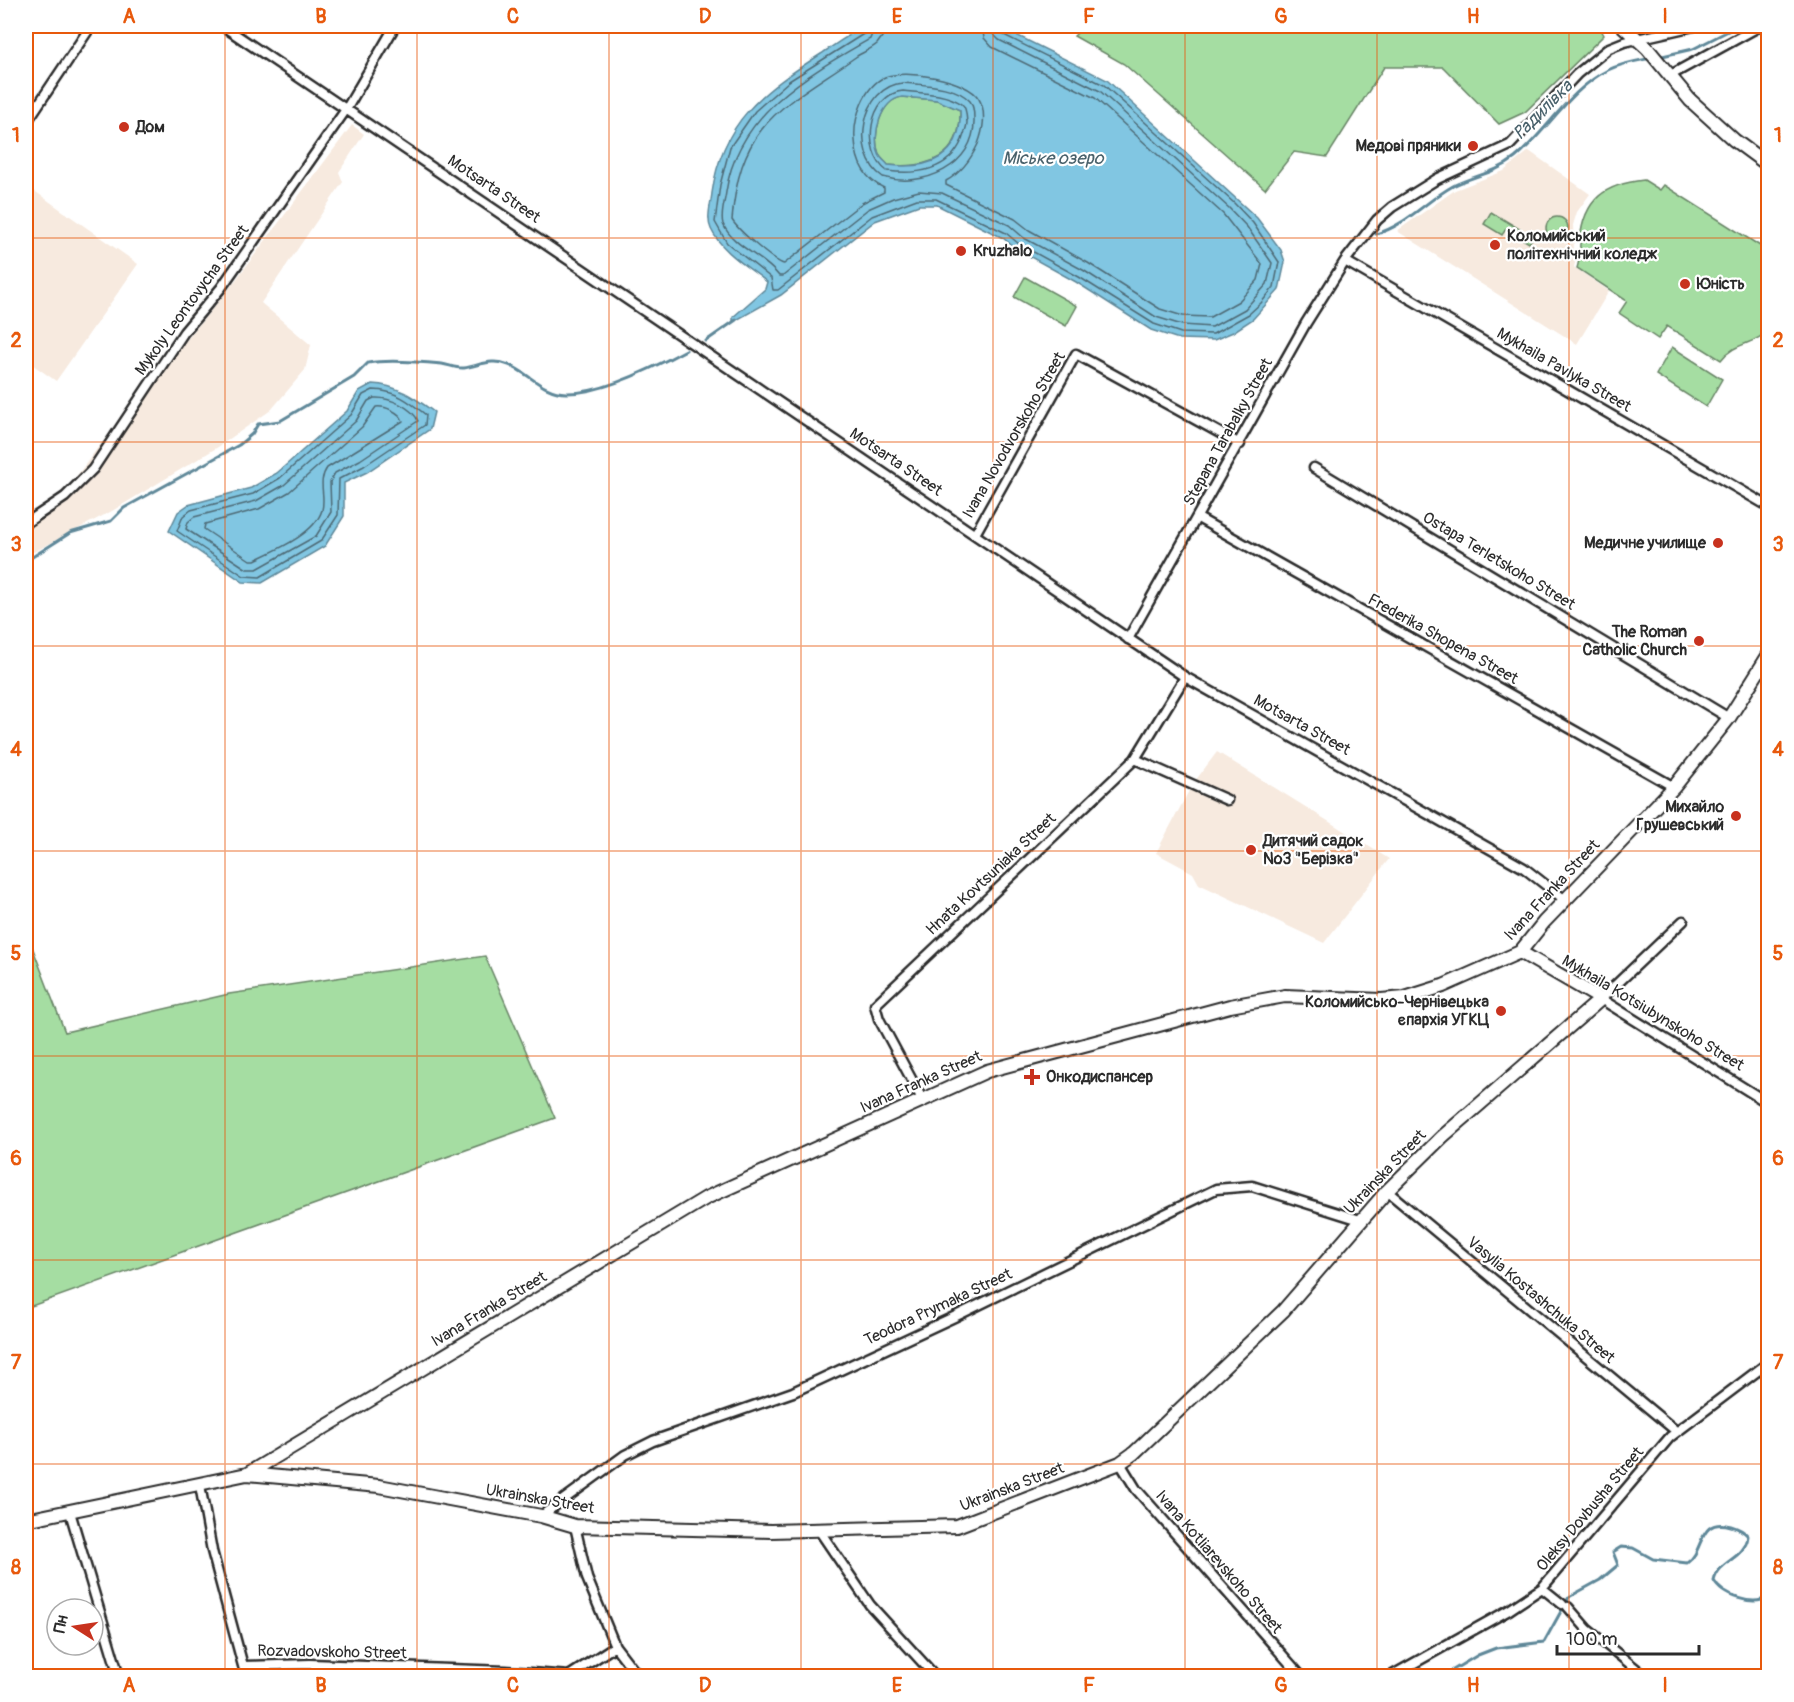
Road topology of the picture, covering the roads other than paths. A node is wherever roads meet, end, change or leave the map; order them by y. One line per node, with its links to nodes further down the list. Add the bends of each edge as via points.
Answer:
1 (91, 26): 10 (street)
2 (223, 26): 9 (street, Motsarta Street)
3 (395, 26): 9 (street, Mykoly Leontovycha Street)
4 (1623, 26): 7 (street)
5 (1694, 26): 7 (street)
6 (1760, 26): 8 (street)
7 (1636, 39): 8 (street); 12 (street, Stepana Tarabalky Street, via 1615,45 1593,60 1510,145 1437,178 1398,202 1377,220)
8 (1669, 76): 11 (street, via 1725,133)
9 (347, 108): 17 (street, Mykoly Leontovycha Street, via 221,288 184,332 93,469 65,497); 18 (street, Motsarta Street)
10 (26, 123)
11 (1768, 165)
12 (1345, 261): 13 (street, Stepana Tarabalky Street, via 1274,378); 15 (street, Mykhaila Pavlyka Street)
13 (1240, 444): 16 (street, Stepana Tarabalky Street); 18 (street, Ivana Novodvorskoho Street, via 1076,354)
14 (1314, 468): 22 (street, Ostapa Terletskoho Street)
15 (1768, 506)
16 (1198, 518): 19 (street, Stepana Tarabalky Street); 24 (street, Frederika Shopena Street)
17 (26, 523)
18 (975, 534): 19 (street, Motsarta Street)
19 (1128, 639): 21 (street, Motsarta Street)
20 (1768, 656): 22 (street, Ivana Franka Street)
21 (1185, 677): 23 (street, Hnata Kovtsuniaka Street); 26 (street, Motsarta Street, via 1524,868)
22 (1729, 718): 24 (street, Ivana Franka Street)
23 (1135, 759): 25 (street); 30 (street, Hnata Kovtsuniaka Street, via 875,1005)
24 (1674, 787): 26 (street, Ivana Franka Street)
25 (1227, 800)
26 (1565, 900): 28 (street, Ivana Franka Street)
27 (1683, 921): 29 (street)
28 (1520, 952): 29 (street, Mykhaila Kotsiubynskoho Street); 30 (street, Ivana Franka Street, via 1405,998 1296,995 1230,1006 995,1068)
29 (1601, 999): 31 (street, Mykhaila Kotsiubynskoho Street); 32 (street, Ukrainska Street, via 1442,1137)
30 (921, 1099): 37 (street, Ivana Franka Street, via 706,1198)
31 (1768, 1103)
32 (1387, 1191): 33 (street, Ukrainska Street); 35 (street, Vasylia Kostashchuka Street)
33 (1360, 1220): 36 (street, Ukrainska Street, via 1283,1311); 40 (street, Teodora Prymaka Street, via 1252,1186 1216,1189 793,1392 653,1441 625,1455)
34 (1768, 1363): 35 (street, Oleksy Dovbusha Street)
35 (1676, 1431): 44 (street, Oleksy Dovbusha Street)
36 (1120, 1463): 43 (street, Ukrainska Street, via 957,1526); 54 (street, Ivana Kotliarevskoho Street, via 1136,1489)
37 (247, 1474): 38 (street, Ivana Franka Street); 40 (street, Ukrainska Street, via 379,1486)
38 (200, 1485): 39 (street, Ivana Franka Street); 46 (street, Rozvadovskoho Street, via 212,1551)
39 (70, 1512): 41 (street, Ivana Franka Street); 49 (street)
40 (541, 1516): 42 (street, Ukrainska Street)
41 (26, 1520)
42 (575, 1526): 43 (street, Ukrainska Street); 45 (street, via 587,1578)
43 (819, 1530): 53 (street, via 870,1605)
44 (1542, 1588): 55 (street, Oleksy Dovbusha Street); 56 (street)
45 (615, 1646): 48 (street); 52 (street)
46 (243, 1666): 47 (street, Rozvadovskoho Street, via 278,1663); 50 (street)
47 (360, 1667): 48 (street, Rozvadovskoho Street); 51 (street)
48 (569, 1676)
49 (119, 1677)
50 (246, 1677)
51 (359, 1677)
52 (638, 1677)
53 (935, 1677)
54 (1301, 1677)
55 (1391, 1677)
56 (1645, 1677)

